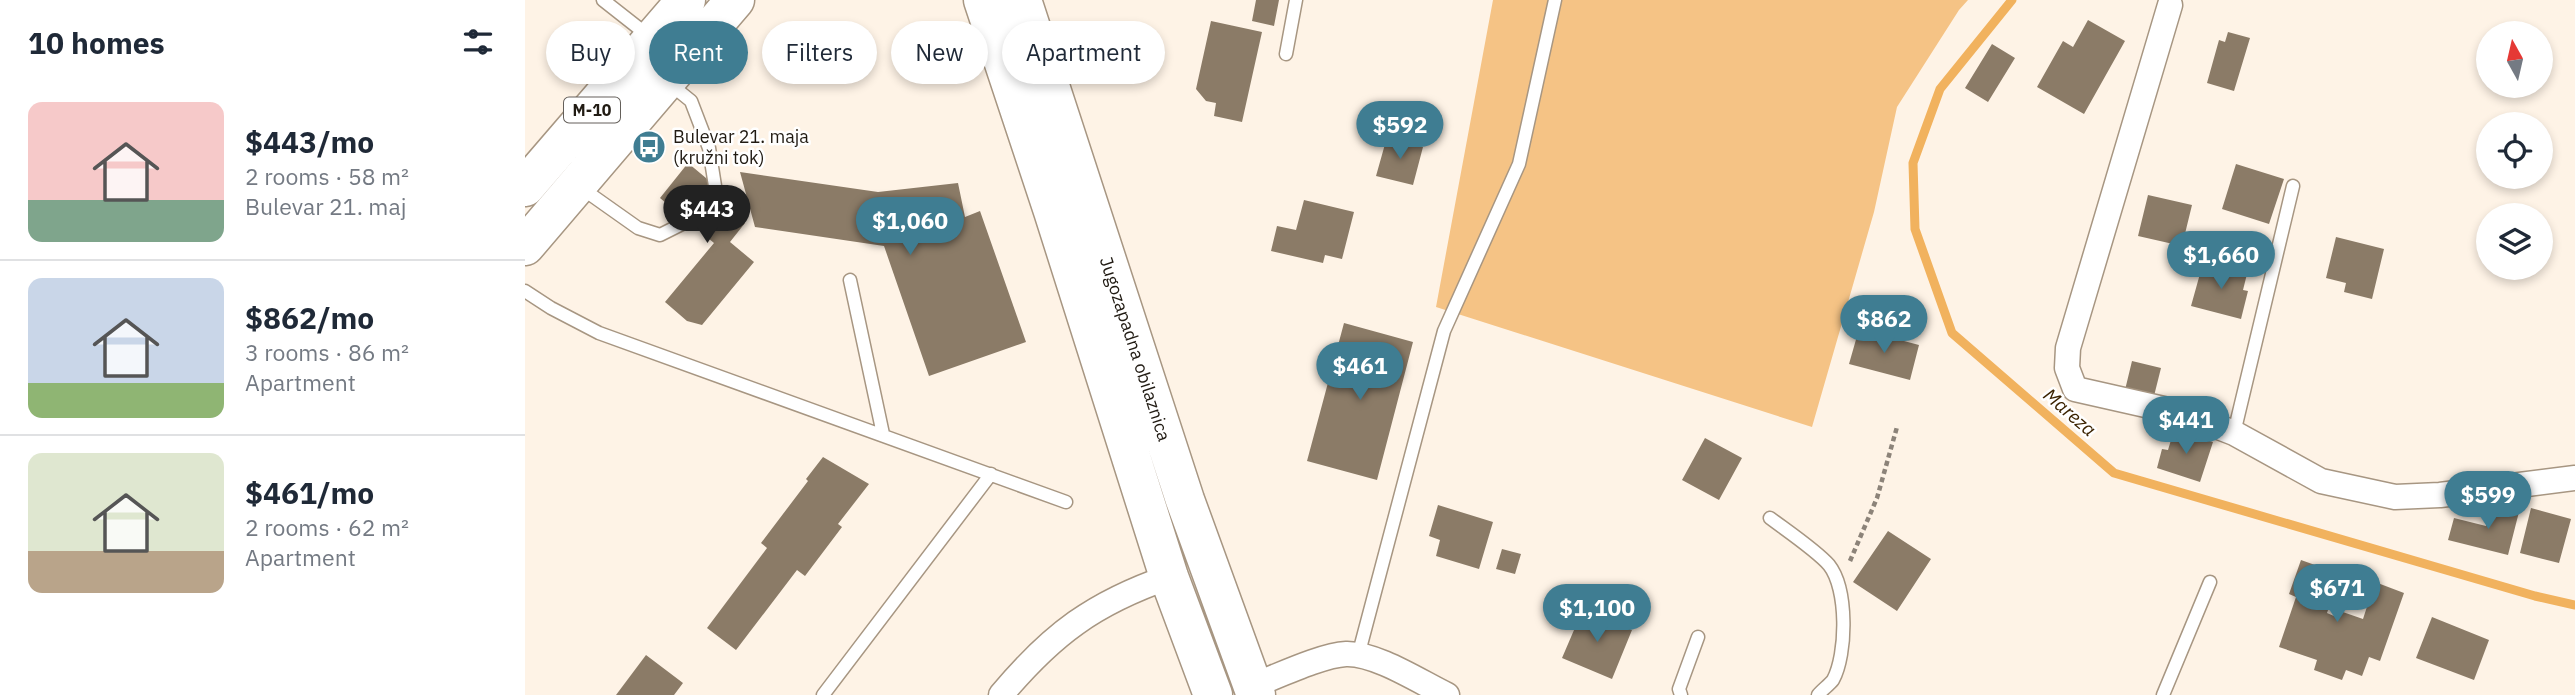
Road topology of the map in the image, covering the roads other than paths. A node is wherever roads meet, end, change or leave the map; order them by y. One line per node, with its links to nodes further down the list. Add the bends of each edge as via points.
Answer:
1 (603, 0): 12 (lane)
2 (686, 0): 10 (main road, M-10)
3 (735, 0): 11 (main road, M-10)
4 (957, 0): 9 (main road, via 976,19)
5 (1023, 0): 35 (main road, Jugozapadna obilaznica, via 1185,500)
6 (1296, 0): 14 (lane)
7 (1555, 0): 34 (lane, via 1519,164 1444,331)
8 (2170, 5): 25 (street, via 2068,348 2067,368 2075,388 2168,410)
9 (987, 14): 31 (main road, Jugozapadna obilaznica)
10 (669, 21)
11 (717, 21)
12 (649, 37)
13 (649, 45): 20 (main road, M-10)
14 (1286, 54)
15 (663, 84): 17 (main road, M-10)
16 (670, 84): 18 (lane, via 691,102 709,148)
17 (577, 185): 21 (lane, via 638,228 660,235); 22 (main road, M-10)
18 (716, 186)
19 (2293, 186): 25 (lane)
20 (525, 187)
21 (688, 221)
22 (525, 246)
23 (850, 280): 26 (lane)
24 (525, 291): 26 (lane, via 599,333)
25 (2234, 433): 28 (street, via 2321,481 2395,497)
26 (883, 434): 27 (lane)
27 (991, 474): 29 (lane); 36 (lane)
28 (2575, 478)
29 (1066, 502)
30 (1770, 518): 41 (lane, via 1829,565 1840,588 1843,618 1838,662 1832,680)
31 (1169, 577): 37 (street, via 1131,590 1077,620); 38 (main road, Jugozapadna obilaznica)
32 (2210, 582): 42 (lane)
33 (1698, 637): 40 (lane, via 1679,689)
34 (1358, 656): 35 (street, via 1346,654 1309,664); 39 (street, via 1372,658)
35 (1254, 690)
36 (823, 695)
37 (1001, 695)
38 (1213, 695)
39 (1447, 695)
40 (1681, 695)
41 (1818, 695)
42 (2163, 695)

